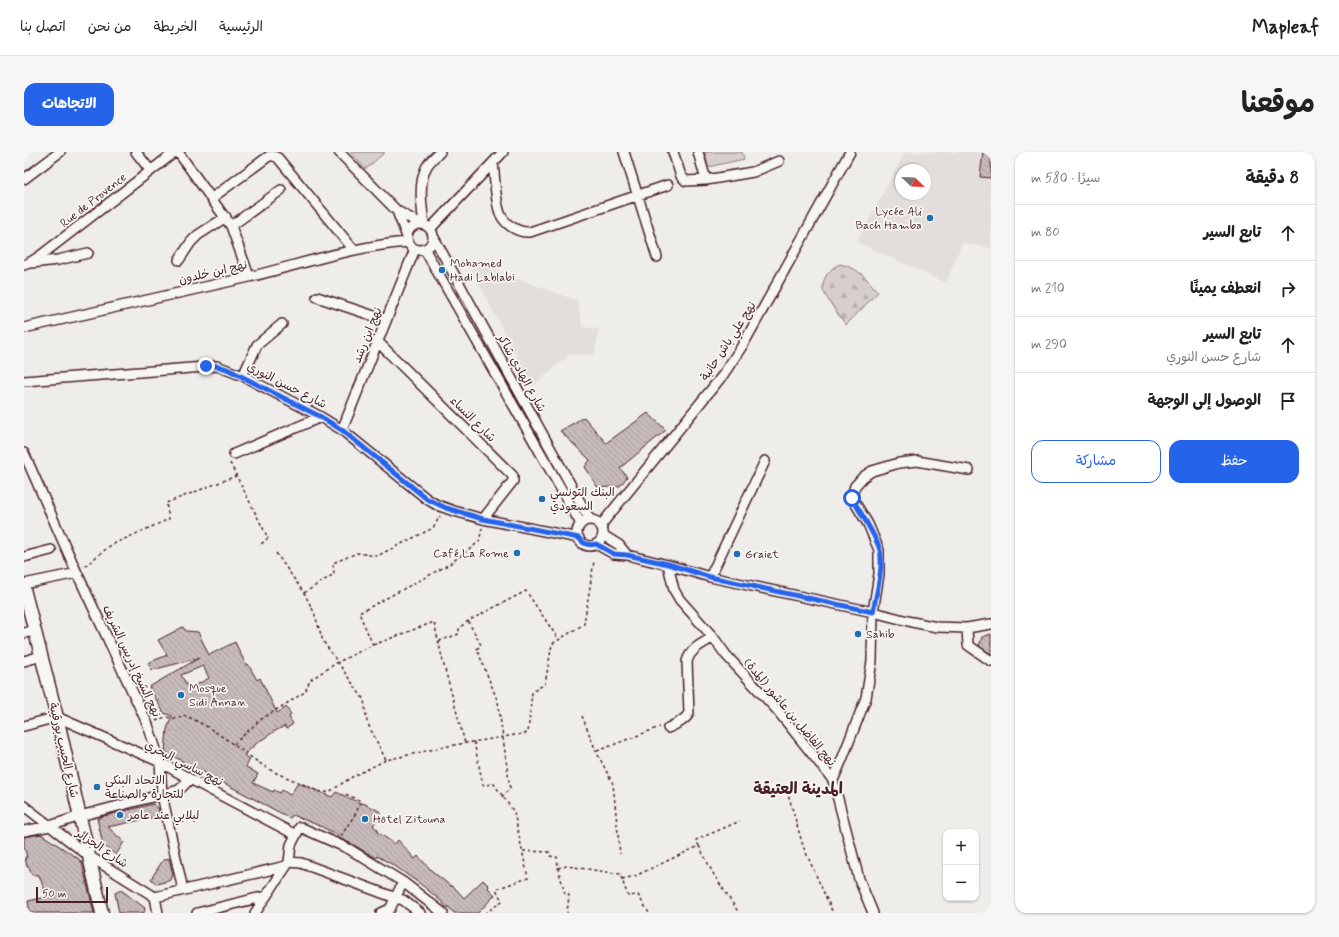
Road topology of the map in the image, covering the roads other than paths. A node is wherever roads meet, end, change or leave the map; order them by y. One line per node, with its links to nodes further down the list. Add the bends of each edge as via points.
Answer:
1 (60, 152): 14 (street)
2 (136, 152): 13 (street)
3 (177, 152): 13 (street, Rue de Provence); 19 (street)
4 (339, 152): 20 (street)
5 (440, 152): 23 (street, via 430,161 423,177 421,200)
6 (503, 152): 12 (street)
7 (624, 152): 18 (street)
8 (673, 152): 15 (street, via 683,180)
9 (698, 152): 15 (street)
10 (850, 152): 50 (street, نهج علي باش حانبة, via 723,376)
11 (779, 161): 15 (street, via 753,172)
12 (493, 163): 18 (street, via 499,210 511,227 524,232); 23 (street)
13 (150, 170): 32 (street, Rue de Provence)
14 (24, 178)
15 (706, 180)
16 (668, 185): 18 (street)
17 (281, 190): 22 (street)
18 (637, 196): 30 (street)
19 (212, 198): 21 (street); 27 (street, via 269,156 274,156)
20 (397, 211): 23 (street); 25 (street)
21 (226, 217): 22 (street); 31 (street, via 191,242)
22 (231, 226): 33 (street)
23 (425, 226): 24 (street); 25 (street, via 416,225 412,228)
24 (434, 238): 28 (street); 48 (street, شارع الهادي شاكر)
25 (408, 239): 26 (street, via 410,246); 27 (street, نهج ابن خلدون)
26 (415, 249): 28 (street); 35 (street, نهج ابن رشد)
27 (354, 250): 33 (street, نهج ابن خلدون)
28 (425, 250): 49 (street, شارع الهادي شاكر)
29 (88, 253): 32 (street)
30 (657, 257)
31 (180, 260)
32 (27, 264)
33 (249, 276): 37 (street, نهج ابن خلدون)
34 (317, 296): 35 (street)
35 (386, 320): 38 (street, نهج ابن رشد)
36 (282, 324): 39 (street, via 257,345)
37 (24, 328)
38 (378, 342): 42 (street, نهج ابن رشد); 47 (street, شارع النساء, via 514,476 513,481)
39 (243, 376): 40 (street, شارع حسن النوري, via 217,366 206,366); 41 (street, شارع حسن النوري)
40 (24, 381)
41 (321, 417): 42 (street, شارع حسن النوري); 44 (street)
42 (342, 430): 47 (street, شارع حسن النوري, via 427,499 446,508)
43 (24, 453): 58 (street, نهج الشيخ إدريس الشريف)
44 (234, 454)
45 (765, 461): 59 (street)
46 (969, 470): 62 (street, via 917,461 899,463 872,471 855,486 852,498 880,550)
47 (483, 519): 52 (street, شارع حسن النوري)
48 (590, 520): 49 (street); 50 (street)
49 (581, 524): 52 (street)
50 (601, 525): 51 (street)
51 (603, 535): 53 (street); 55 (street)
52 (579, 538): 53 (street, via 584,544)
53 (596, 544): 55 (street, via 614,554)
54 (51, 550): 56 (street)
55 (627, 555): 57 (street)
56 (24, 557)
57 (668, 564): 59 (street); 66 (street, نهج الفاضل بن عاشور (المدة), via 674,590 680,600)
58 (77, 573): 60 (street); 73 (street, نهج الشيخ إدريس الشريف, via 148,725)
59 (710, 577): 62 (street)
60 (24, 584)
61 (24, 588): 65 (main road, شارع الحبيب بورقيبة)
62 (873, 612): 64 (street, via 937,627); 75 (street, via 872,661 866,698)
63 (991, 624): 64 (street)
64 (967, 628): 69 (street, via 968,645)
65 (30, 632): 67 (main road, شارع الحبيب بورقيبة)
66 (713, 637): 72 (street, via 689,654 689,713 683,720); 75 (street, نهج الفاضل بن عاشور (المدة))
67 (41, 656): 68 (street); 70 (main road, شارع الحبيب بورقيبة)
68 (24, 660)
69 (991, 661)
70 (57, 717): 71 (street); 73 (street, نهج ساسي البحري); 78 (main road, شارع الحبيب بورقيبة)
71 (24, 726)
72 (668, 728)
73 (160, 762): 74 (street, نهج ساسي البحري); 76 (street, نهج الشيخ إدريس الشريف)
74 (190, 779): 76 (street, via 179,790); 80 (street, نهج ساسي البحري)
75 (833, 780): 96 (street, نهج الفاضل بن عاشور (المدة), via 859,879)
76 (162, 795): 78 (street); 85 (street, نهج الشيخ إدريس الشريف)
77 (24, 806): 79 (street, شارع الجزائر)
78 (80, 816): 79 (street); 82 (main road, شارع الحبيب بورقيبة)
79 (50, 826): 81 (street); 82 (street, شارع الجزائر)
80 (298, 831): 83 (street, via 291,846); 84 (street, نهج ساسي البحري, via 349,849)
81 (24, 832)
82 (89, 856): 87 (street, شارع الجزائر); 89 (main road, شارع الحبيب بورقيبة)
83 (288, 864): 85 (street); 86 (street); 88 (street, via 301,863)
84 (403, 882): 88 (street); 95 (street, نهج ساسي البحري)
85 (183, 890): 87 (street)
86 (266, 896): 91 (street); 92 (street)
87 (155, 897): 90 (street)
88 (396, 898): 93 (street, via 390,908); 94 (street, via 403,900)
89 (102, 913)
90 (158, 913)
91 (197, 913)
92 (255, 913)
93 (381, 913)
94 (420, 913)
95 (443, 913)
96 (873, 913)

